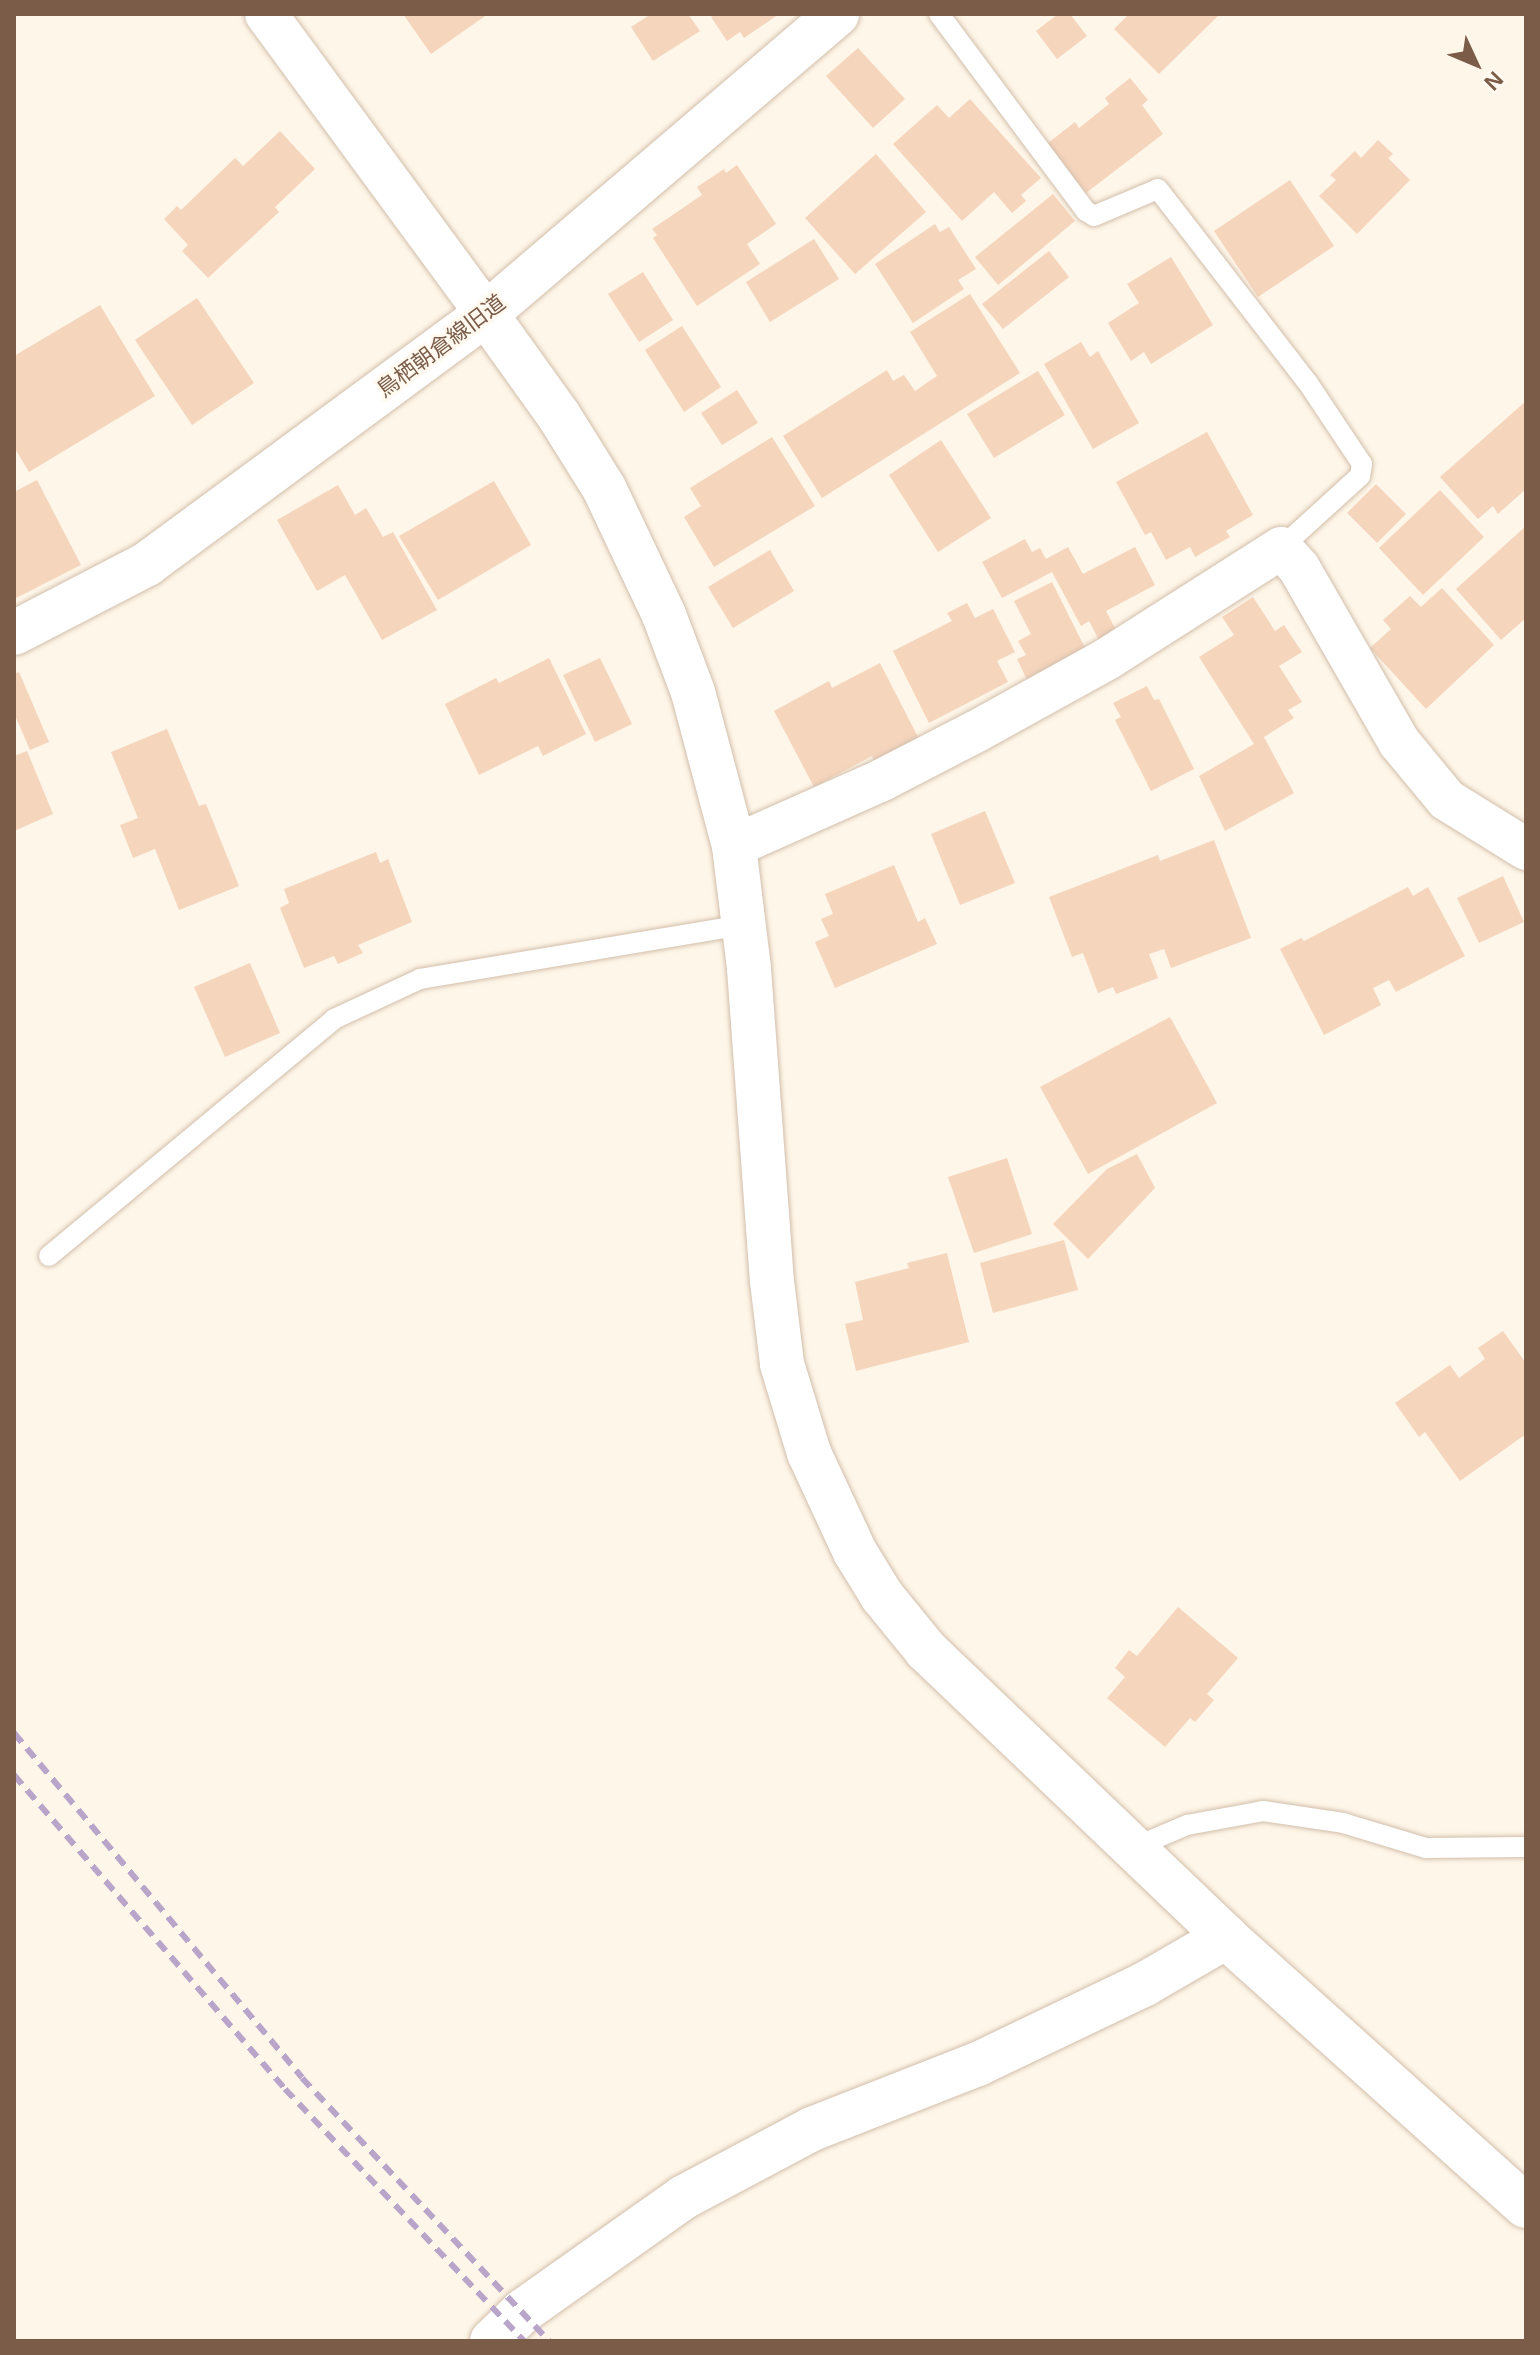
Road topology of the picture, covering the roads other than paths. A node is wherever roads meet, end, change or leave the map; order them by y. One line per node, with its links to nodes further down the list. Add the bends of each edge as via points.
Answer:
1 (266, 14): 4 (street)
2 (837, 14): 4 (street, 鳥栖朝倉線旧道)
3 (939, 14): 5 (lane, via 1086,211 1094,216 1158,189 1308,383 1362,464 1360,476)
4 (486, 314): 6 (street, 鳥栖朝倉線旧道, via 147,564); 7 (street, via 559,416 628,534 693,692)
5 (1281, 548): 7 (street, via 1107,659 977,731); 8 (street, via 1299,568 1399,742 1447,800)
6 (14, 633)
7 (734, 846): 9 (street)
8 (1526, 849)
9 (743, 925): 10 (lane, via 420,979 334,1019); 12 (street, via 782,1364 827,1496 882,1596 926,1650)
10 (49, 1256)
11 (1526, 1847): 12 (lane, via 1426,1848 1343,1823 1263,1811 1187,1825)
12 (1133, 1848): 13 (street)
13 (1226, 1937): 14 (street); 15 (street, via 1145,1984 978,2064 812,2129 684,2197 523,2311)
14 (1526, 2206)
15 (492, 2341)

